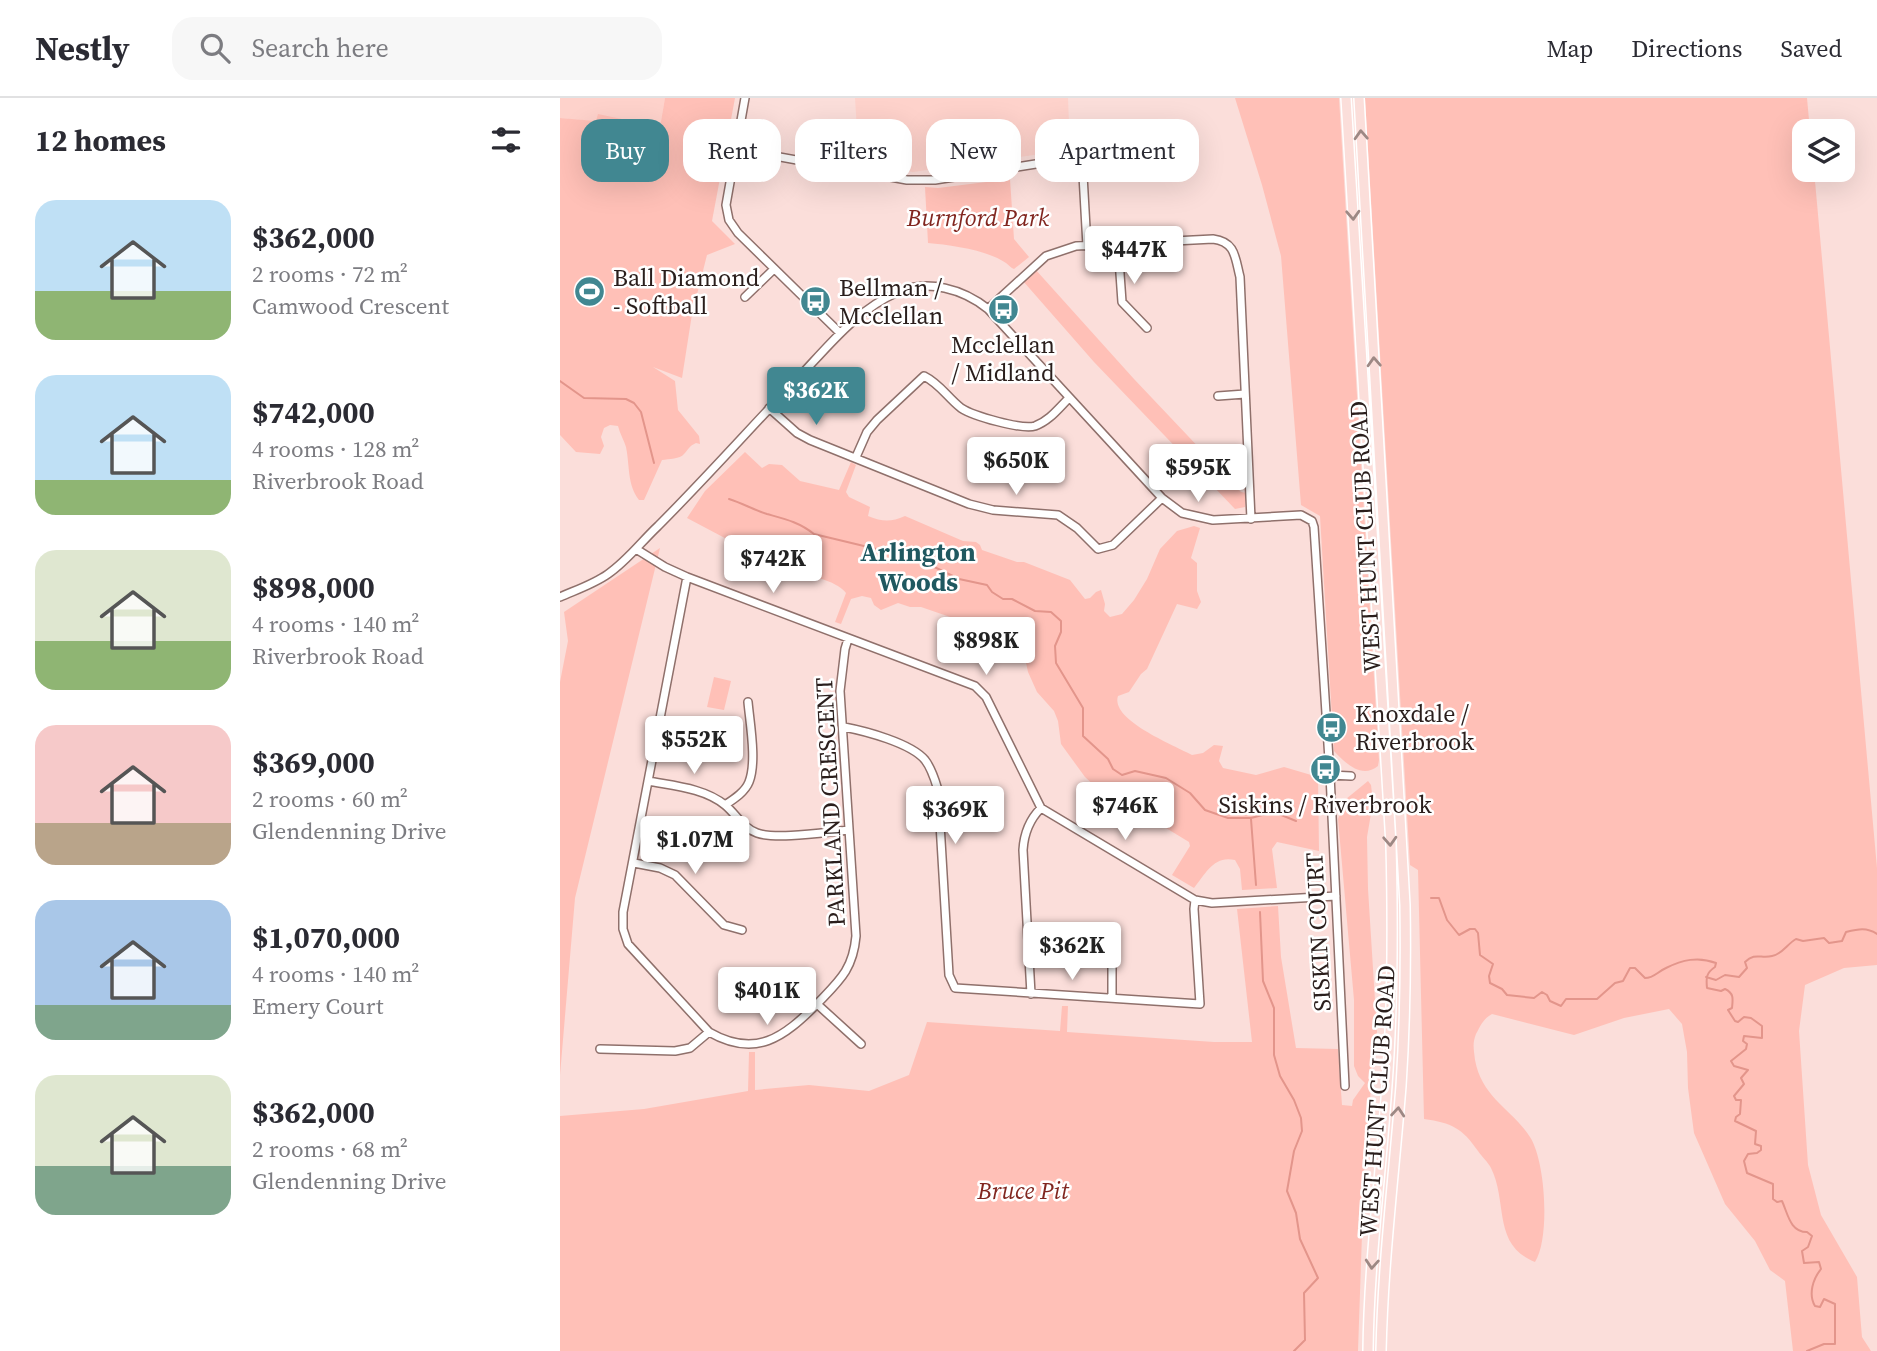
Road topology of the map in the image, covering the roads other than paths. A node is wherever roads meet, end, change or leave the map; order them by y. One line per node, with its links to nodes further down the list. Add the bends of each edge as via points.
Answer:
1 (745, 98): 4 (street)
2 (1346, 98): 45 (main road, WEST HUNT CLUB ROAD, one-way to 45, via 1392,905 1391,1012)
3 (1359, 98): 46 (main road, WEST HUNT CLUB ROAD, one-way to 3, via 1401,1082 1405,905)
4 (741, 119)
5 (781, 157): 8 (street, via 907,180 1079,160)
6 (730, 182): 9 (street, via 729,220)
7 (1118, 245): 8 (street); 12 (street, via 1122,302); 14 (street, via 1213,239 1233,247 1240,277)
8 (1087, 246): 11 (street, via 1046,256)
9 (774, 269): 10 (street); 13 (street)
10 (745, 297)
11 (988, 309): 13 (street, via 955,290 915,288 871,307); 16 (street)
12 (1147, 328)
13 (840, 333): 17 (street)
14 (1245, 394): 15 (street); 20 (street)
15 (1218, 396)
16 (1069, 398): 18 (street, via 1046,421 1031,428 973,416 923,376 867,432); 19 (street)
17 (769, 408): 18 (street, via 797,433); 21 (street)
18 (856, 457): 19 (street, via 969,504 1058,515 1098,549 1113,545)
19 (1162, 498): 20 (street, via 1198,518)
20 (1251, 519): 27 (street, SISKIN COURT, via 1301,515 1314,527)
21 (636, 549): 22 (street); 23 (street, via 607,575)
22 (687, 578): 24 (street); 29 (street)
23 (560, 597)
24 (848, 639): 26 (street, PARKLAND CRESCENT, via 840,691); 31 (street, via 975,686 986,697)
25 (748, 702): 30 (street, via 749,783)
26 (844, 727): 32 (street, PARKLAND CRESCENT); 38 (street, via 906,747 926,762 933,775 938,790 949,975 955,988)
27 (1330, 775): 28 (street); 34 (street, SISKIN COURT)
28 (1351, 776)
29 (648, 782): 30 (street, via 697,791); 33 (street)
30 (725, 805): 32 (street, via 756,833)
31 (1041, 808): 35 (street); 38 (street, via 1024,835 1023,850)
32 (849, 830): 40 (street, PARKLAND CRESCENT, via 855,953 850,968)
33 (634, 863): 36 (street, via 675,874 724,925); 41 (street, via 623,912 628,944)
34 (1336, 896): 35 (street); 44 (street, SISKIN COURT)
35 (1195, 900): 39 (street, via 1200,1004)
36 (742, 930)
37 (1112, 948): 39 (street)
38 (1031, 994): 39 (street)
39 (1112, 998)
40 (817, 1004): 41 (street, PARKLAND CRESCENT, via 786,1033 765,1042 723,1040); 42 (street)
41 (709, 1032): 43 (street, via 690,1048 675,1051)
42 (861, 1044)
43 (600, 1049)
44 (1345, 1086)
45 (1368, 1351)
46 (1381, 1351)

